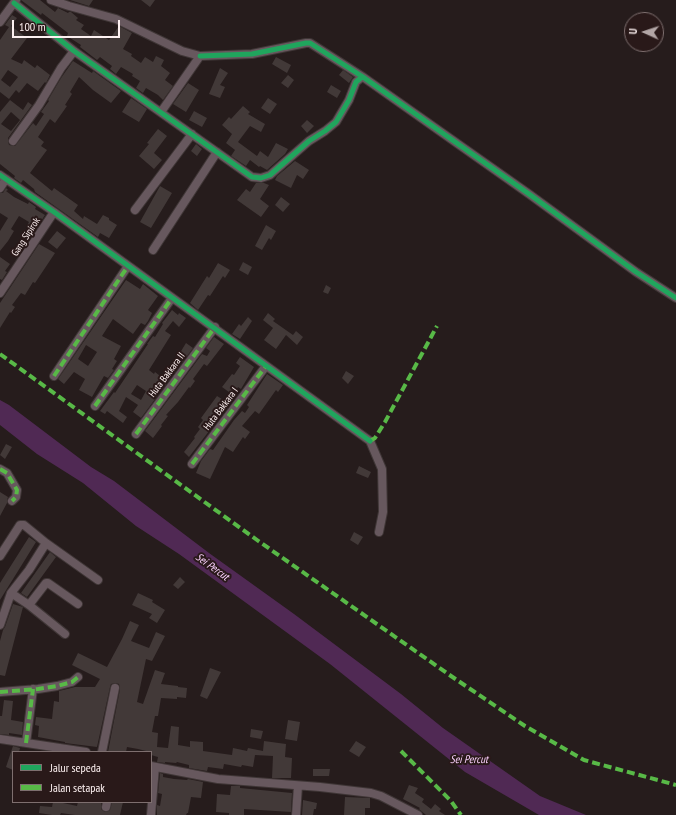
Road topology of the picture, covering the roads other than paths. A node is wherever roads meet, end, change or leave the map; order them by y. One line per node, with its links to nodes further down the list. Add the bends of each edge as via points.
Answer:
1 (51, 0): 5 (street, via 116,19 182,51)
2 (15, 1): 3 (street); 4 (street)
3 (0, 22)
4 (74, 51): 7 (street); 9 (street)
5 (200, 56): 6 (street, via 252,54 306,42); 7 (street)
6 (362, 76): 10 (street, via 356,82 336,122 309,141 270,175 252,177); 19 (street)
7 (162, 112): 8 (street)
8 (192, 134): 10 (street); 13 (street)
9 (13, 141)
10 (217, 152): 15 (street)
11 (3, 177): 12 (street); 14 (street)
12 (0, 188)
13 (135, 210)
14 (54, 212): 16 (street); 17 (street, Gang Sipirok)
15 (153, 250)
16 (128, 266): 18 (street); 22 (street)
17 (0, 293)
18 (172, 298): 20 (street); 23 (street)
19 (676, 298)
20 (215, 328): 21 (street); 24 (street, Huta Bakkara II)
21 (266, 366): 25 (street, Huta Bakkara I); 28 (street, via 370,440 382,469 383,512)
22 (54, 376)
23 (95, 406)
24 (136, 434)
25 (192, 464)
26 (0, 469): 27 (street, via 7,473 16,490 16,497)
27 (12, 501)
28 (378, 532)
29 (46, 543): 30 (street, via 24,525 20,525); 31 (street); 32 (street)
30 (0, 556)
31 (98, 580)
32 (11, 593): 34 (street); 35 (street)
33 (78, 604): 34 (street, via 46,583)
34 (29, 605): 37 (street)
35 (2, 613): 36 (street)
36 (0, 625)
37 (65, 634)
38 (78, 677): 40 (street, via 67,684)
39 (115, 688): 45 (street)
40 (32, 689): 41 (street); 43 (street)
41 (0, 692)
42 (0, 739): 43 (street)
43 (26, 743): 44 (street)
44 (79, 751)
45 (102, 751)
46 (153, 767): 47 (street, via 218,779); 48 (street)
47 (298, 786): 51 (street); 52 (street, via 381,796)
48 (152, 791)
49 (152, 803): 50 (street)
50 (151, 815)
51 (296, 815)
52 (418, 815)

